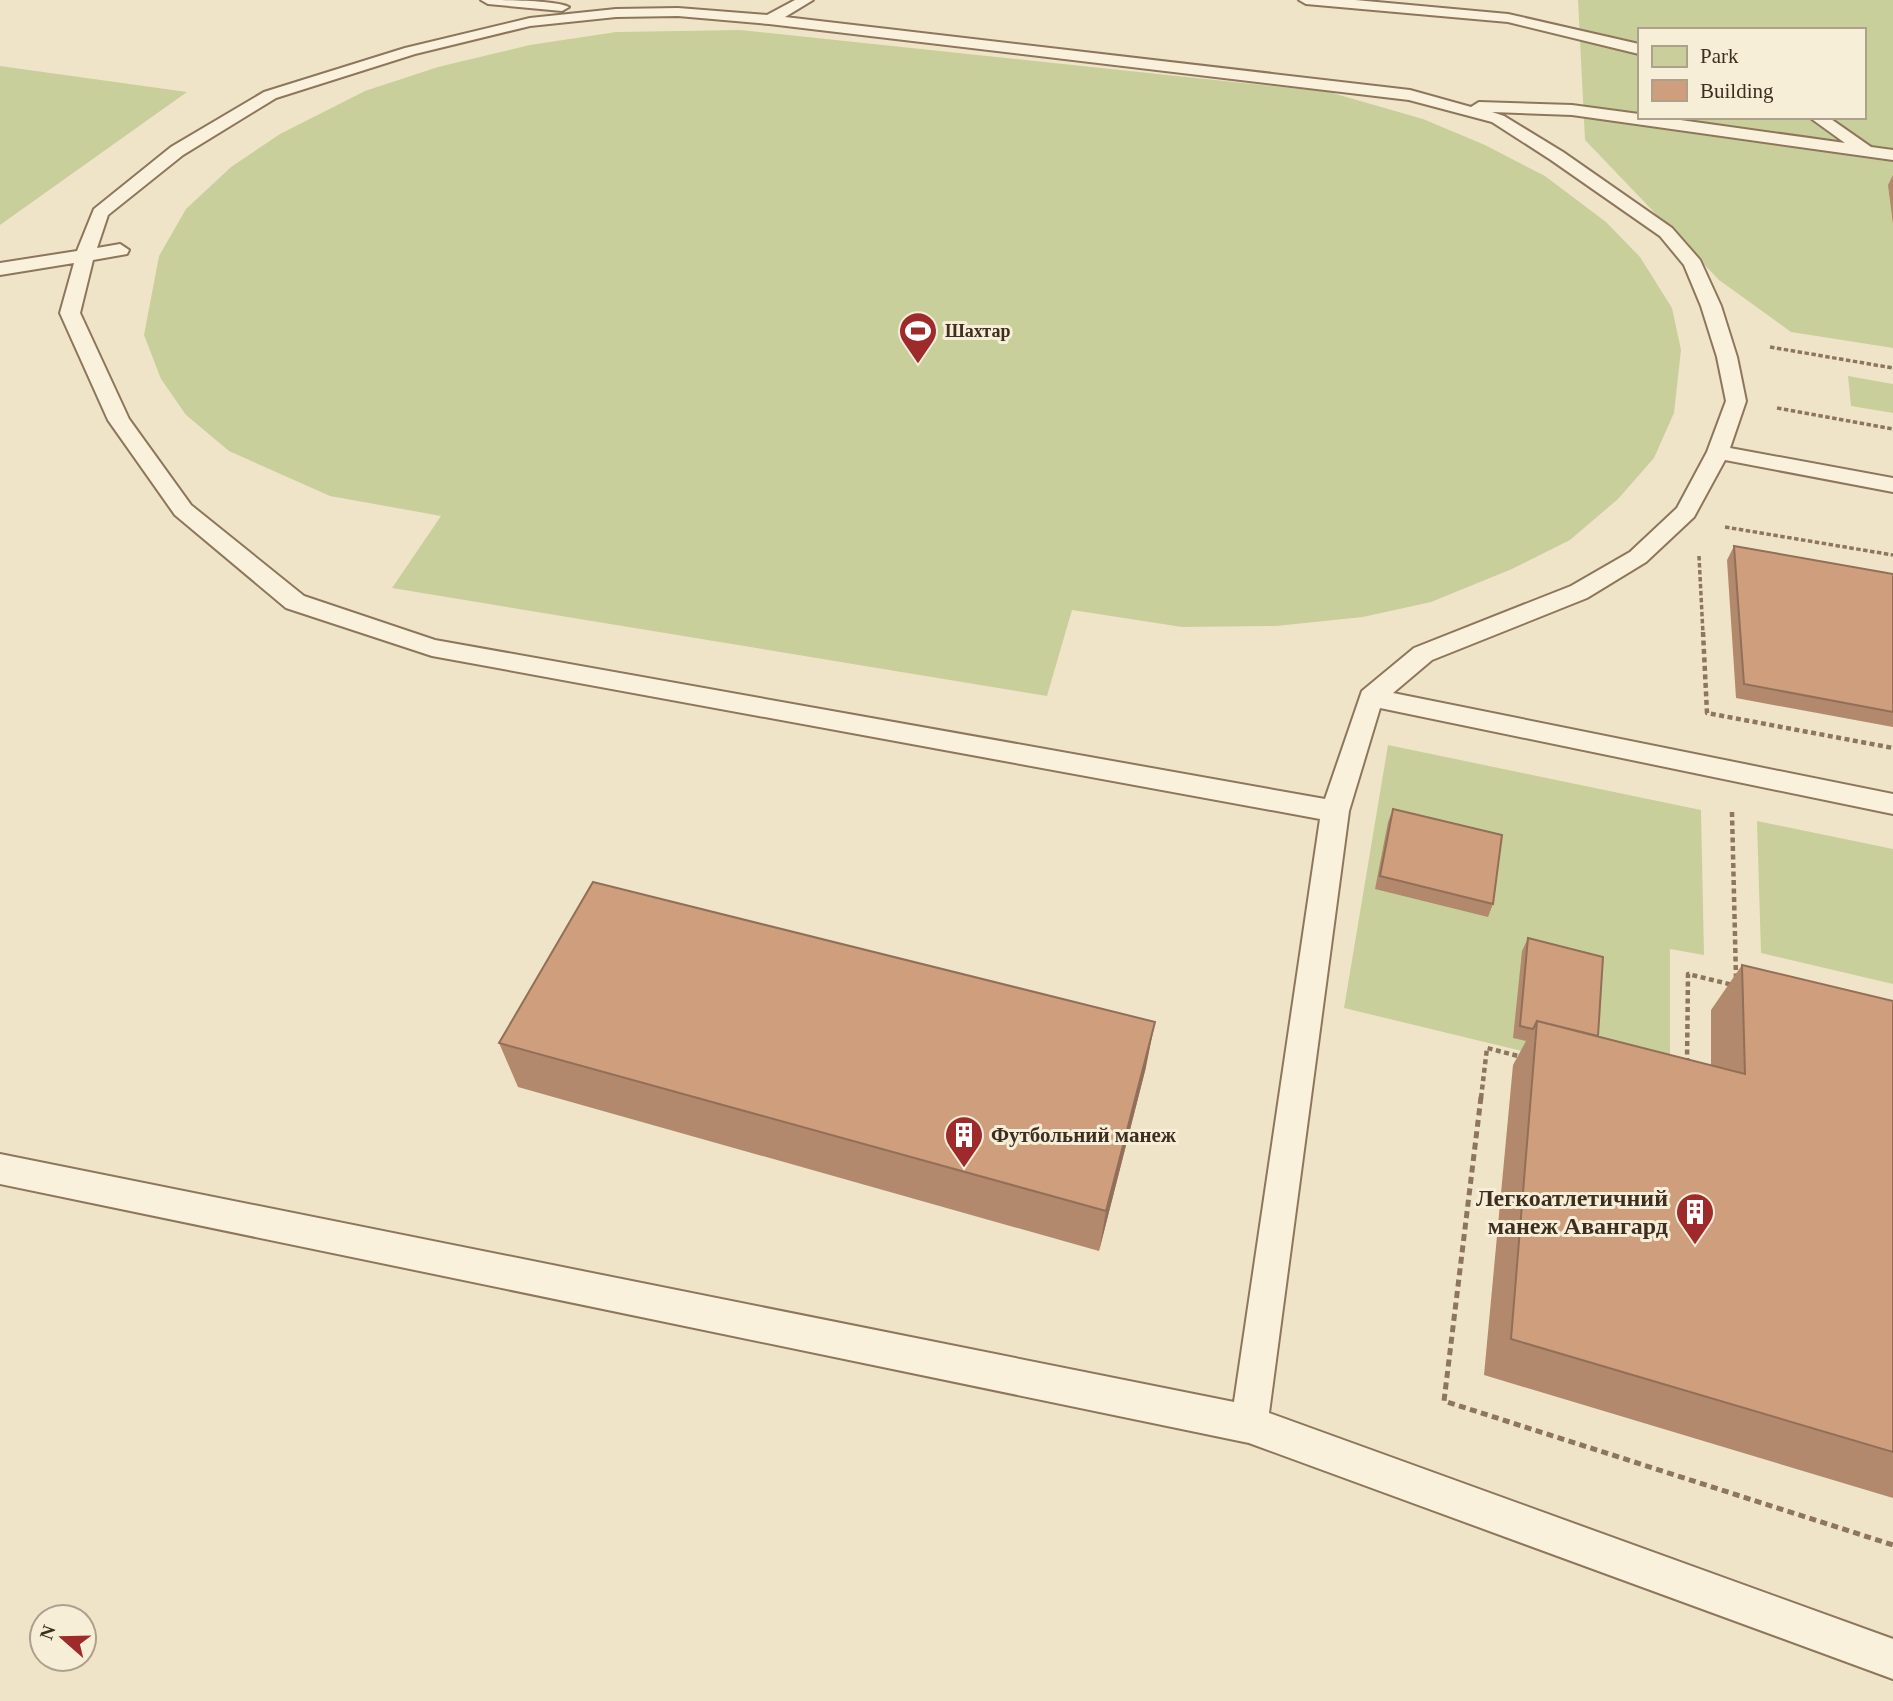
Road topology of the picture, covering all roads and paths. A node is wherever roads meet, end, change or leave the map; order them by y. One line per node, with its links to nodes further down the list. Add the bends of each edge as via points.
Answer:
1 (488, 0): 4 (lane)
2 (806, 0): 5 (lane)
3 (1306, 0): 6 (lane, via 1508,18)
4 (616, 13): 5 (lane, via 678,12); 15 (lane, via 530,22 423,48 270,95 177,151 100,213)
5 (769, 20): 7 (lane, via 1410,95)
6 (1638, 49)
7 (1450, 106): 8 (lane); 17 (lane, via 1498,119 1666,232 1693,264)
8 (1638, 117)
9 (1659, 119): 11 (lane)
10 (1820, 119): 12 (lane)
11 (1688, 122): 12 (lane)
12 (1868, 151): 13 (lane)
13 (1893, 155)
14 (120, 250): 15 (lane)
15 (85, 255): 16 (lane); 30 (lane, via 71,313 119,420 183,510 295,602 432,648)
16 (0, 269)
17 (1722, 340): 18 (path); 19 (lane)
18 (1893, 368)
19 (1736, 401): 20 (path); 21 (lane)
20 (1893, 429)
21 (1718, 452): 22 (lane); 26 (lane, via 1686,512 1639,557 1578,592 1423,654)
22 (1893, 485)
23 (1724, 527): 25 (path)
24 (1699, 550): 27 (path, via 1707,713)
25 (1893, 555)
26 (1371, 697): 29 (lane); 30 (lane)
27 (1893, 748)
28 (1732, 802): 32 (path, via 1736,986 1688,974)
29 (1893, 804)
30 (1335, 811): 34 (lane)
31 (1527, 1058): 35 (path, via 1487,1048 1444,1401)
32 (1686, 1070)
33 (0, 1169): 34 (lane)
34 (1249, 1424): 36 (lane)
35 (1893, 1545)
36 (1893, 1660)

